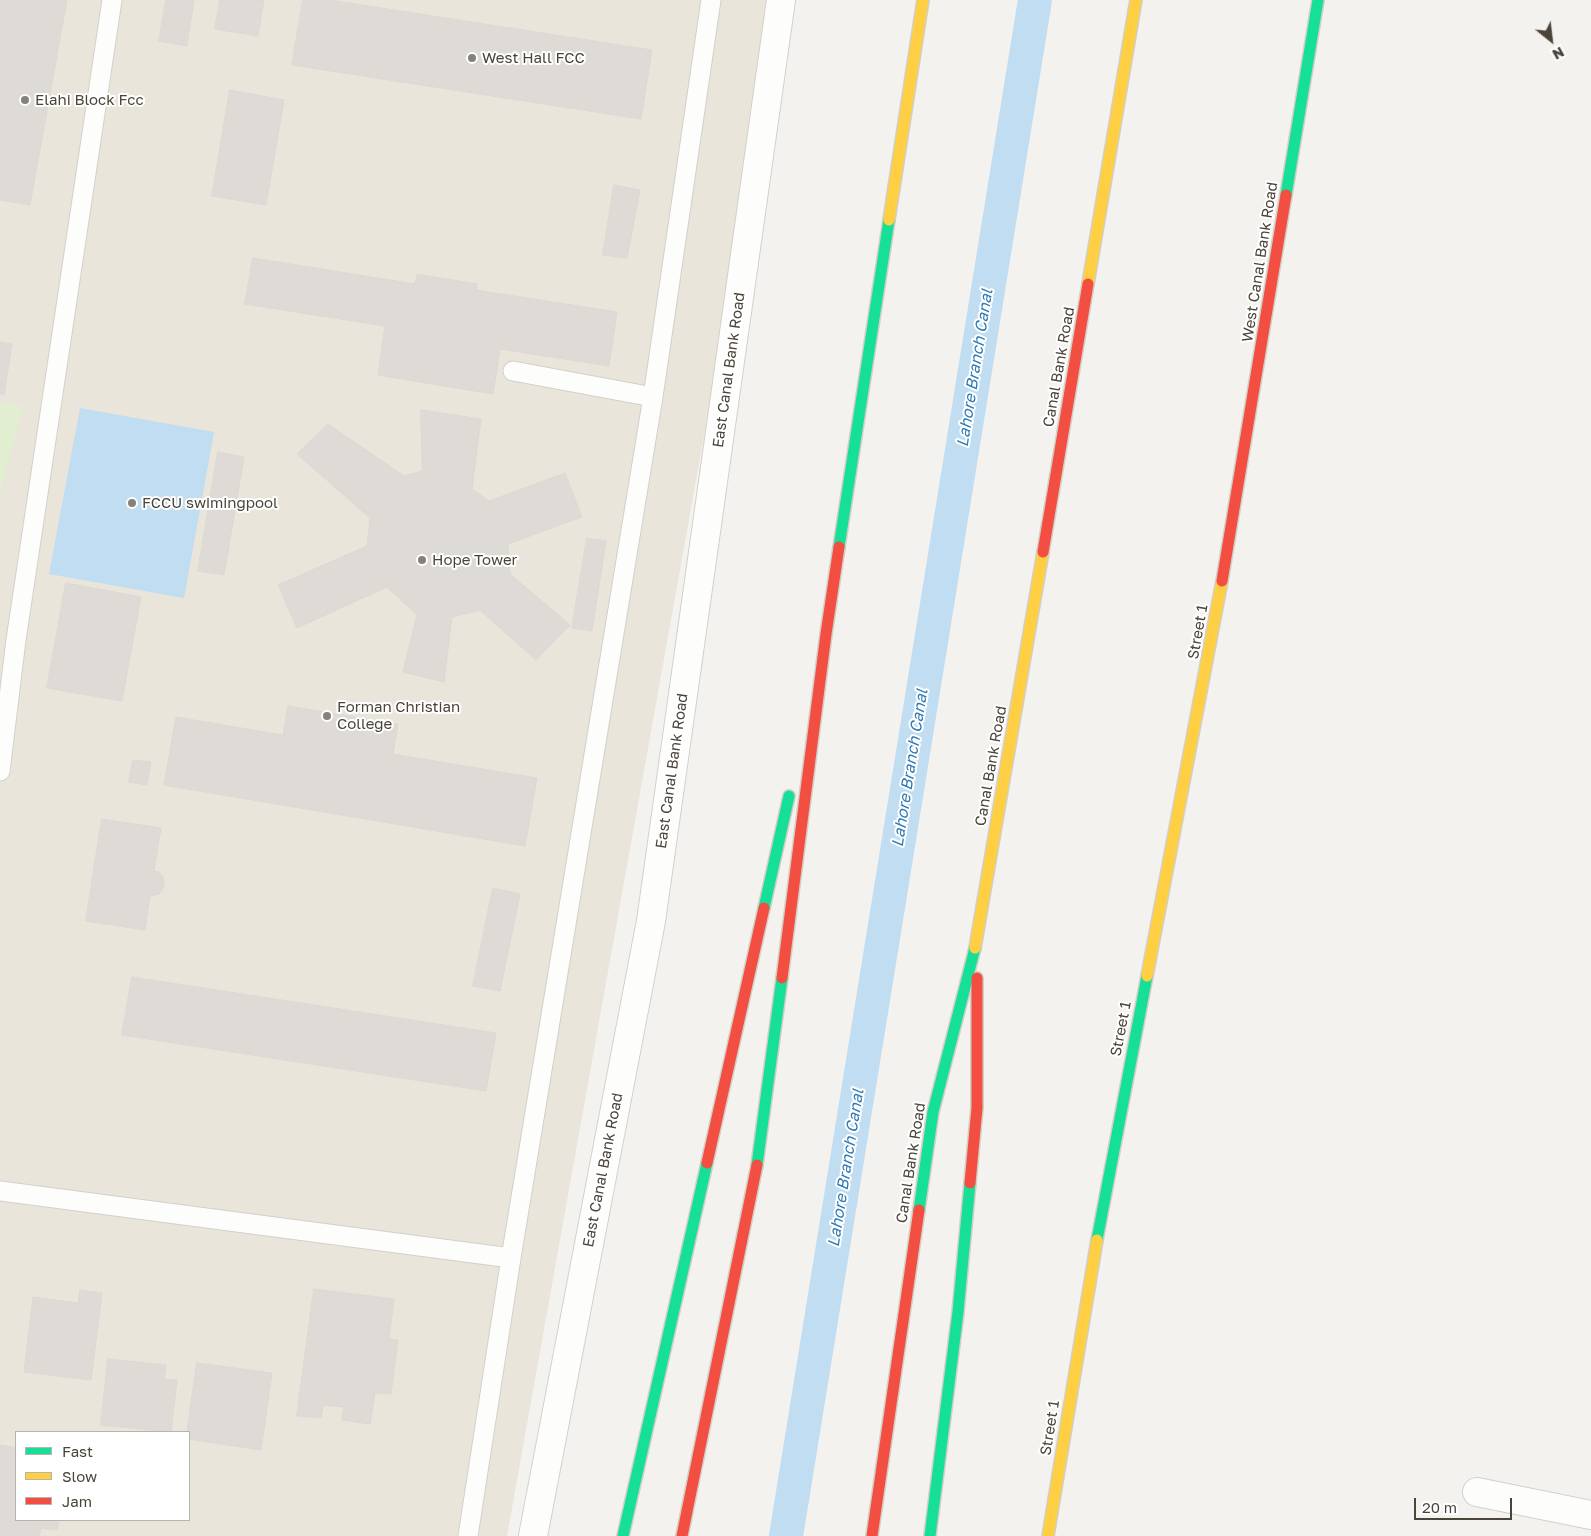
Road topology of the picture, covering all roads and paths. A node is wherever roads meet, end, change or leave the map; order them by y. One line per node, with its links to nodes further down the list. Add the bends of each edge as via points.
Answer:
1 (112, 0): 12 (lane, via 16,640)
2 (711, 0): 8 (lane)
3 (781, 0): 20 (street, East Canal Bank Road, via 651,920)
4 (923, 0): 10 (main road)
5 (1136, 0): 14 (main road, Canal Bank Road)
6 (1318, 0): 9 (main road, West Canal Bank Road)
7 (513, 371): 8 (lane)
8 (653, 397): 16 (lane)
9 (1231, 529): 25 (main road, Street 1, via 1108,1174)
10 (826, 634): 11 (main road); 22 (main road, via 761,1145)
11 (798, 760)
12 (0, 770)
13 (791, 789): 21 (main road)
14 (977, 939): 23 (main road, Canal Bank Road, via 933,1112); 24 (main road, via 978,1108 958,1312)
15 (0, 1191): 16 (lane)
16 (511, 1258): 19 (lane)
17 (1477, 1492): 18 (street)
18 (1591, 1515)
19 (468, 1536)
20 (533, 1536)
21 (623, 1536)
22 (682, 1536)
23 (872, 1536)
24 (930, 1536)
25 (1048, 1536)

